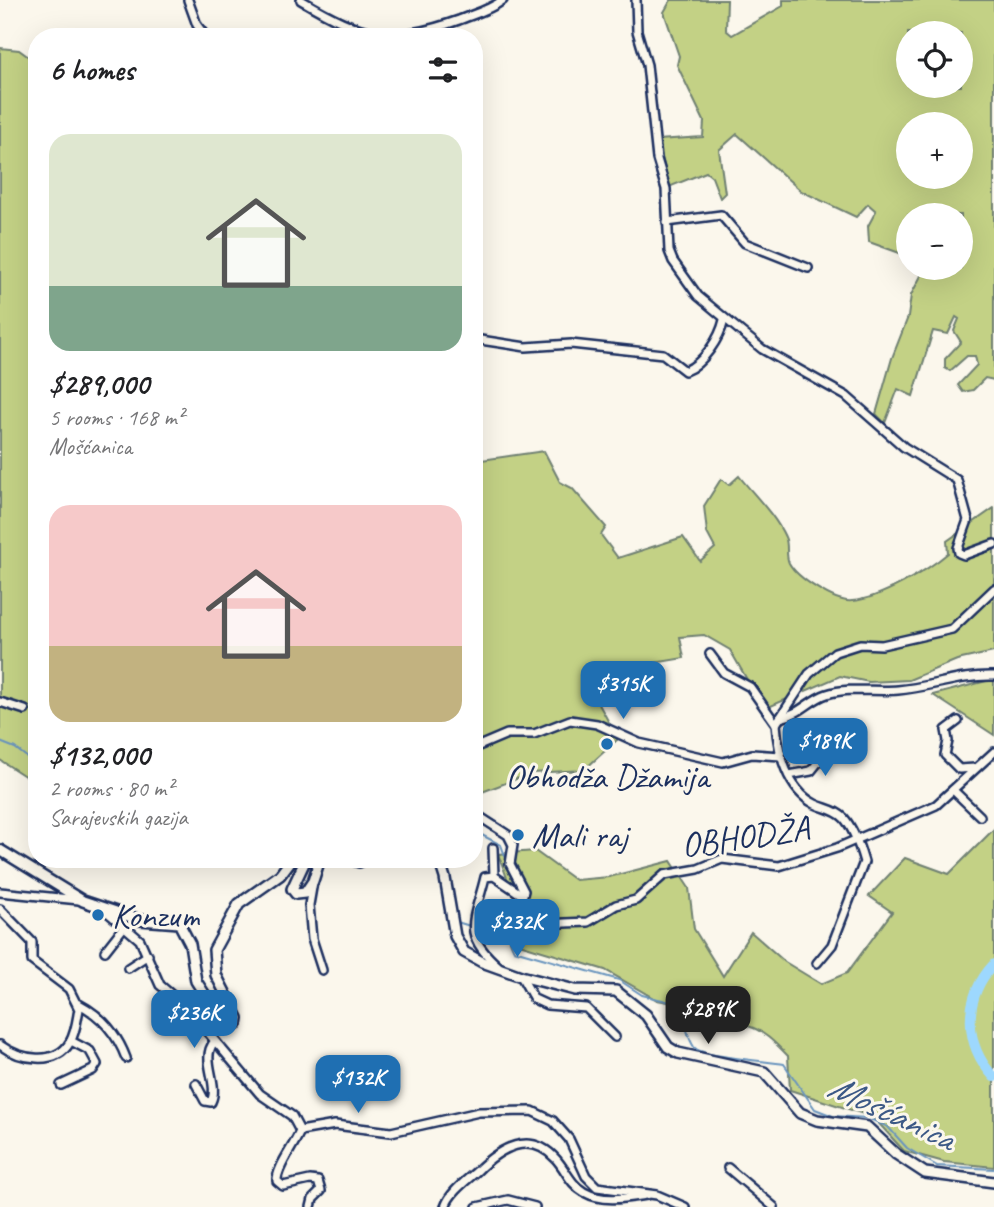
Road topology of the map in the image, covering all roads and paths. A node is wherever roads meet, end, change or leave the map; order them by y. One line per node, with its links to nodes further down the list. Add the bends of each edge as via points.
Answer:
1 (188, 0): 5 (street)
2 (301, 0): 6 (street)
3 (503, 0): 7 (street)
4 (636, 0): 8 (street, via 657,159 668,197)
5 (199, 28)
6 (356, 28)
7 (435, 28)
8 (667, 222): 9 (street, via 721,215 746,243); 10 (street, via 670,256 698,296)
9 (808, 268)
10 (724, 320): 11 (street, via 704,357 685,371 663,354); 12 (street, via 775,359 846,396 904,447 957,480 968,520 959,553)
11 (483, 340)
12 (994, 544)
13 (994, 589): 18 (street, via 952,629 835,652 809,674)
14 (710, 654): 18 (street, OBHODŽA, via 724,673 750,687)
15 (994, 676): 18 (street, via 952,677 896,690 828,693 796,715)
16 (0, 702): 17 (street)
17 (25, 710)
18 (778, 721): 23 (street, OBHODŽA)
19 (958, 722): 24 (street, via 946,730 945,755 959,769)
20 (483, 744): 23 (street, via 507,734 534,734 570,720 597,724 639,744 723,762 752,754)
21 (844, 746): 25 (street, via 824,755 811,771)
22 (994, 752): 24 (street, OBHODŽA)
23 (781, 756): 25 (street, OBHODŽA)
24 (979, 767): 26 (street, OBHODŽA)
25 (789, 775): 29 (street, OBHODŽA, via 801,795 842,815)
26 (953, 790): 27 (street); 29 (street, OBHODŽA, via 936,805)
27 (980, 816)
28 (483, 819): 41 (street, OBHODŽA, via 508,835 513,845 510,864 523,885)
29 (856, 841): 41 (street, OBHODŽA, via 779,866 727,859 664,875 636,900 616,905 588,922 519,925); 48 (street, OBHODŽA, via 863,870 832,945)
30 (493, 848): 38 (street)
31 (0, 850): 32 (main road)
32 (28, 867)
33 (29, 868): 42 (main road)
34 (285, 868): 44 (main road, via 239,904 214,950 216,975 238,1018 234,1026 223,1023 196,981 190,944 178,923 140,920)
35 (302, 868): 39 (main road, via 293,892 301,895)
36 (317, 868): 39 (main road)
37 (441, 868): 50 (main road, via 459,945 471,957)
38 (494, 876): 41 (street); 50 (street, via 485,877 472,932 474,942)
39 (313, 881): 51 (street, via 309,905 312,939)
40 (0, 892): 42 (street)
41 (522, 895)
42 (83, 901): 44 (main road)
43 (0, 909): 53 (street, via 32,942 32,961 69,989)
44 (105, 909): 45 (street)
45 (123, 928): 46 (street); 47 (street, via 140,940)
46 (105, 951)
47 (148, 955): 49 (street); 56 (street, via 160,985)
48 (817, 963)
49 (128, 968)
50 (501, 969): 52 (main road)
51 (322, 970)
52 (520, 975): 54 (street, via 534,999 547,1005 586,1008); 63 (main road, via 575,990 616,992 646,1015 668,1047 678,1053 764,1072 800,1113 867,1127 925,1173)
53 (79, 1004): 55 (street); 58 (street, via 105,1023)
54 (615, 1037)
55 (71, 1041): 57 (street, via 59,1054 42,1057 18,1057); 60 (street, via 90,1051 97,1064)
56 (214, 1042): 59 (street, via 208,1054 211,1102 205,1101); 61 (street, via 260,1094 292,1116)
57 (0, 1045)
58 (126, 1059)
59 (196, 1084)
60 (61, 1085)
61 (300, 1131): 64 (street, via 335,1125 391,1132 479,1112 532,1111 553,1121 569,1139 586,1176 597,1187); 65 (street, via 279,1168 277,1181 283,1186 318,1181 321,1191)
62 (728, 1168): 70 (street)
63 (994, 1182)
64 (652, 1194): 66 (street, via 615,1199 586,1193 543,1147 526,1143 486,1162); 69 (street)
65 (311, 1207)
66 (445, 1207)
67 (477, 1207): 68 (street, via 508,1200)
68 (535, 1207)
69 (685, 1207)
70 (774, 1207)

